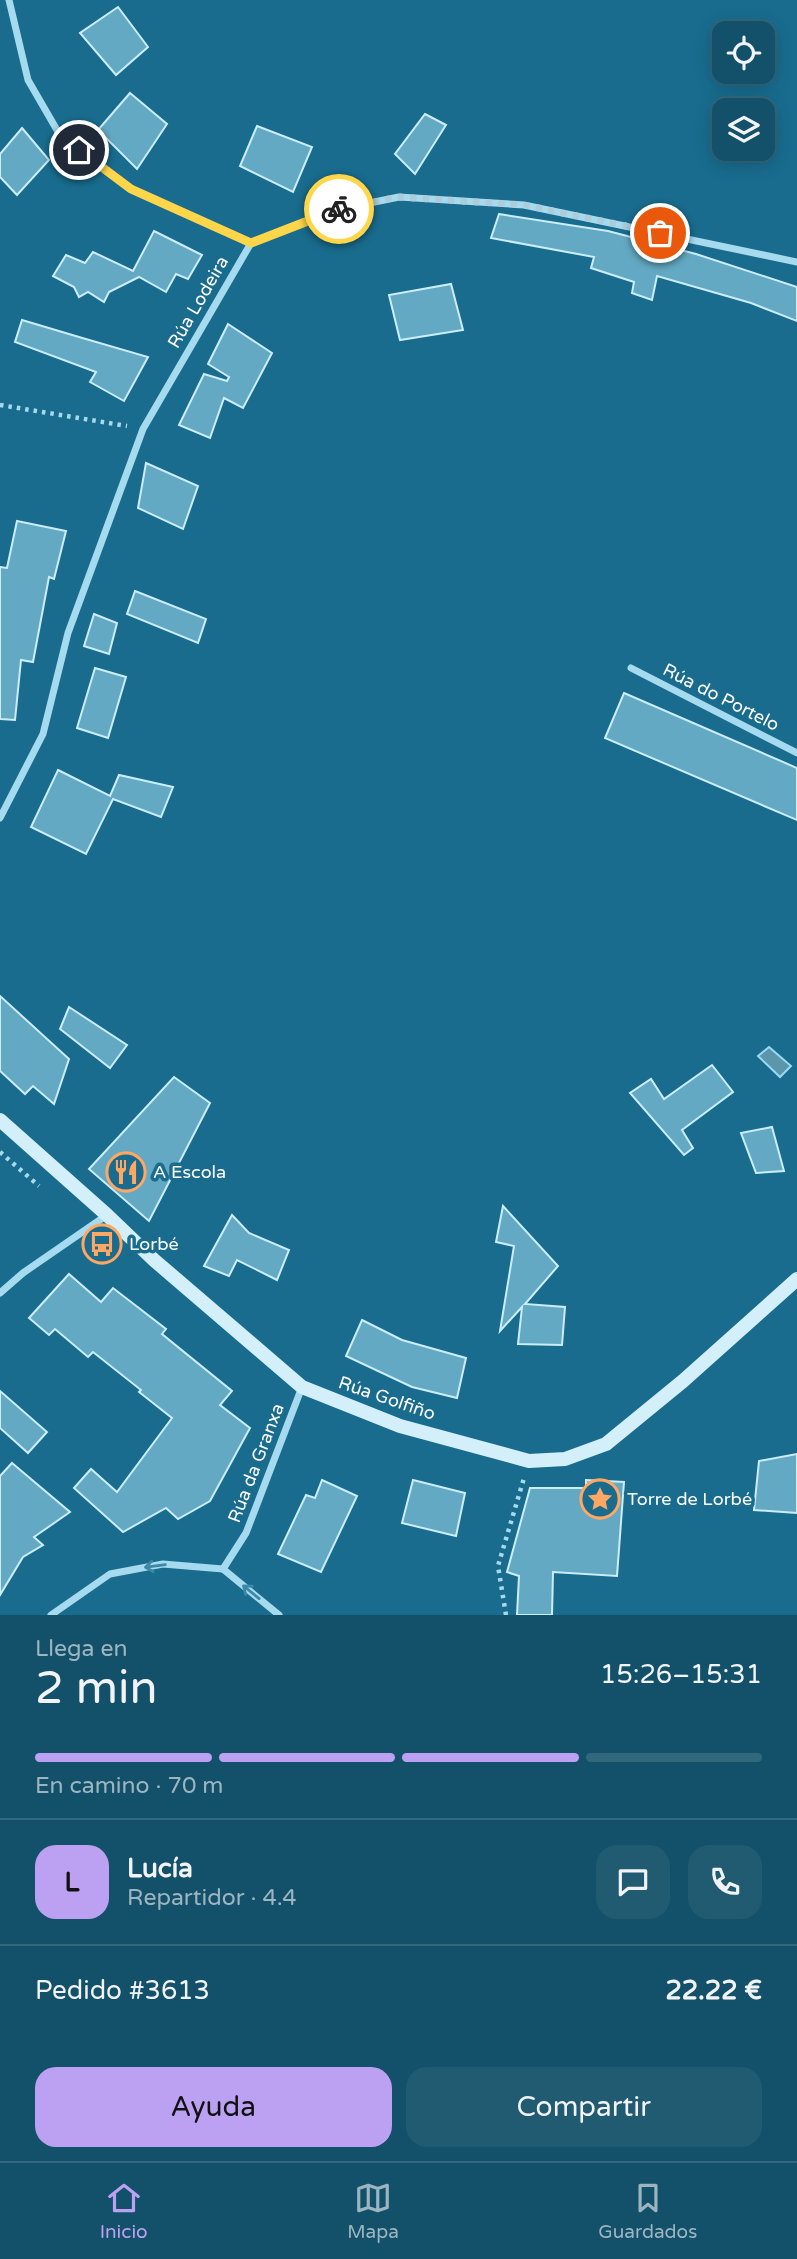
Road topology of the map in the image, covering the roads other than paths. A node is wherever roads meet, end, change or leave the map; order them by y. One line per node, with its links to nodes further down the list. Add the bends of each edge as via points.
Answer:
1 (9, 0): 2 (street, via 28,80 61,137 131,189)
2 (251, 243): 3 (street, via 330,211 399,197 524,205); 6 (street, Rúa Lodeira, via 143,429 68,633 43,734)
3 (797, 262)
4 (631, 668): 5 (street, Rúa do Portelo)
5 (797, 753)
6 (0, 818)
7 (0, 1120): 8 (main road, Rúa Golfiño)
8 (107, 1215): 10 (street); 11 (main road, Rúa Golfiño)
9 (797, 1279): 11 (main road, Rúa Golfiño, via 606,1444 565,1459 529,1461 400,1426)
10 (0, 1293)
11 (302, 1387): 12 (street, Rúa da Granxa, via 246,1533)
12 (223, 1569): 13 (street, one-way to 13, via 163,1564 110,1574); 14 (street, one-way to 12)
13 (51, 1615)
14 (279, 1615)

